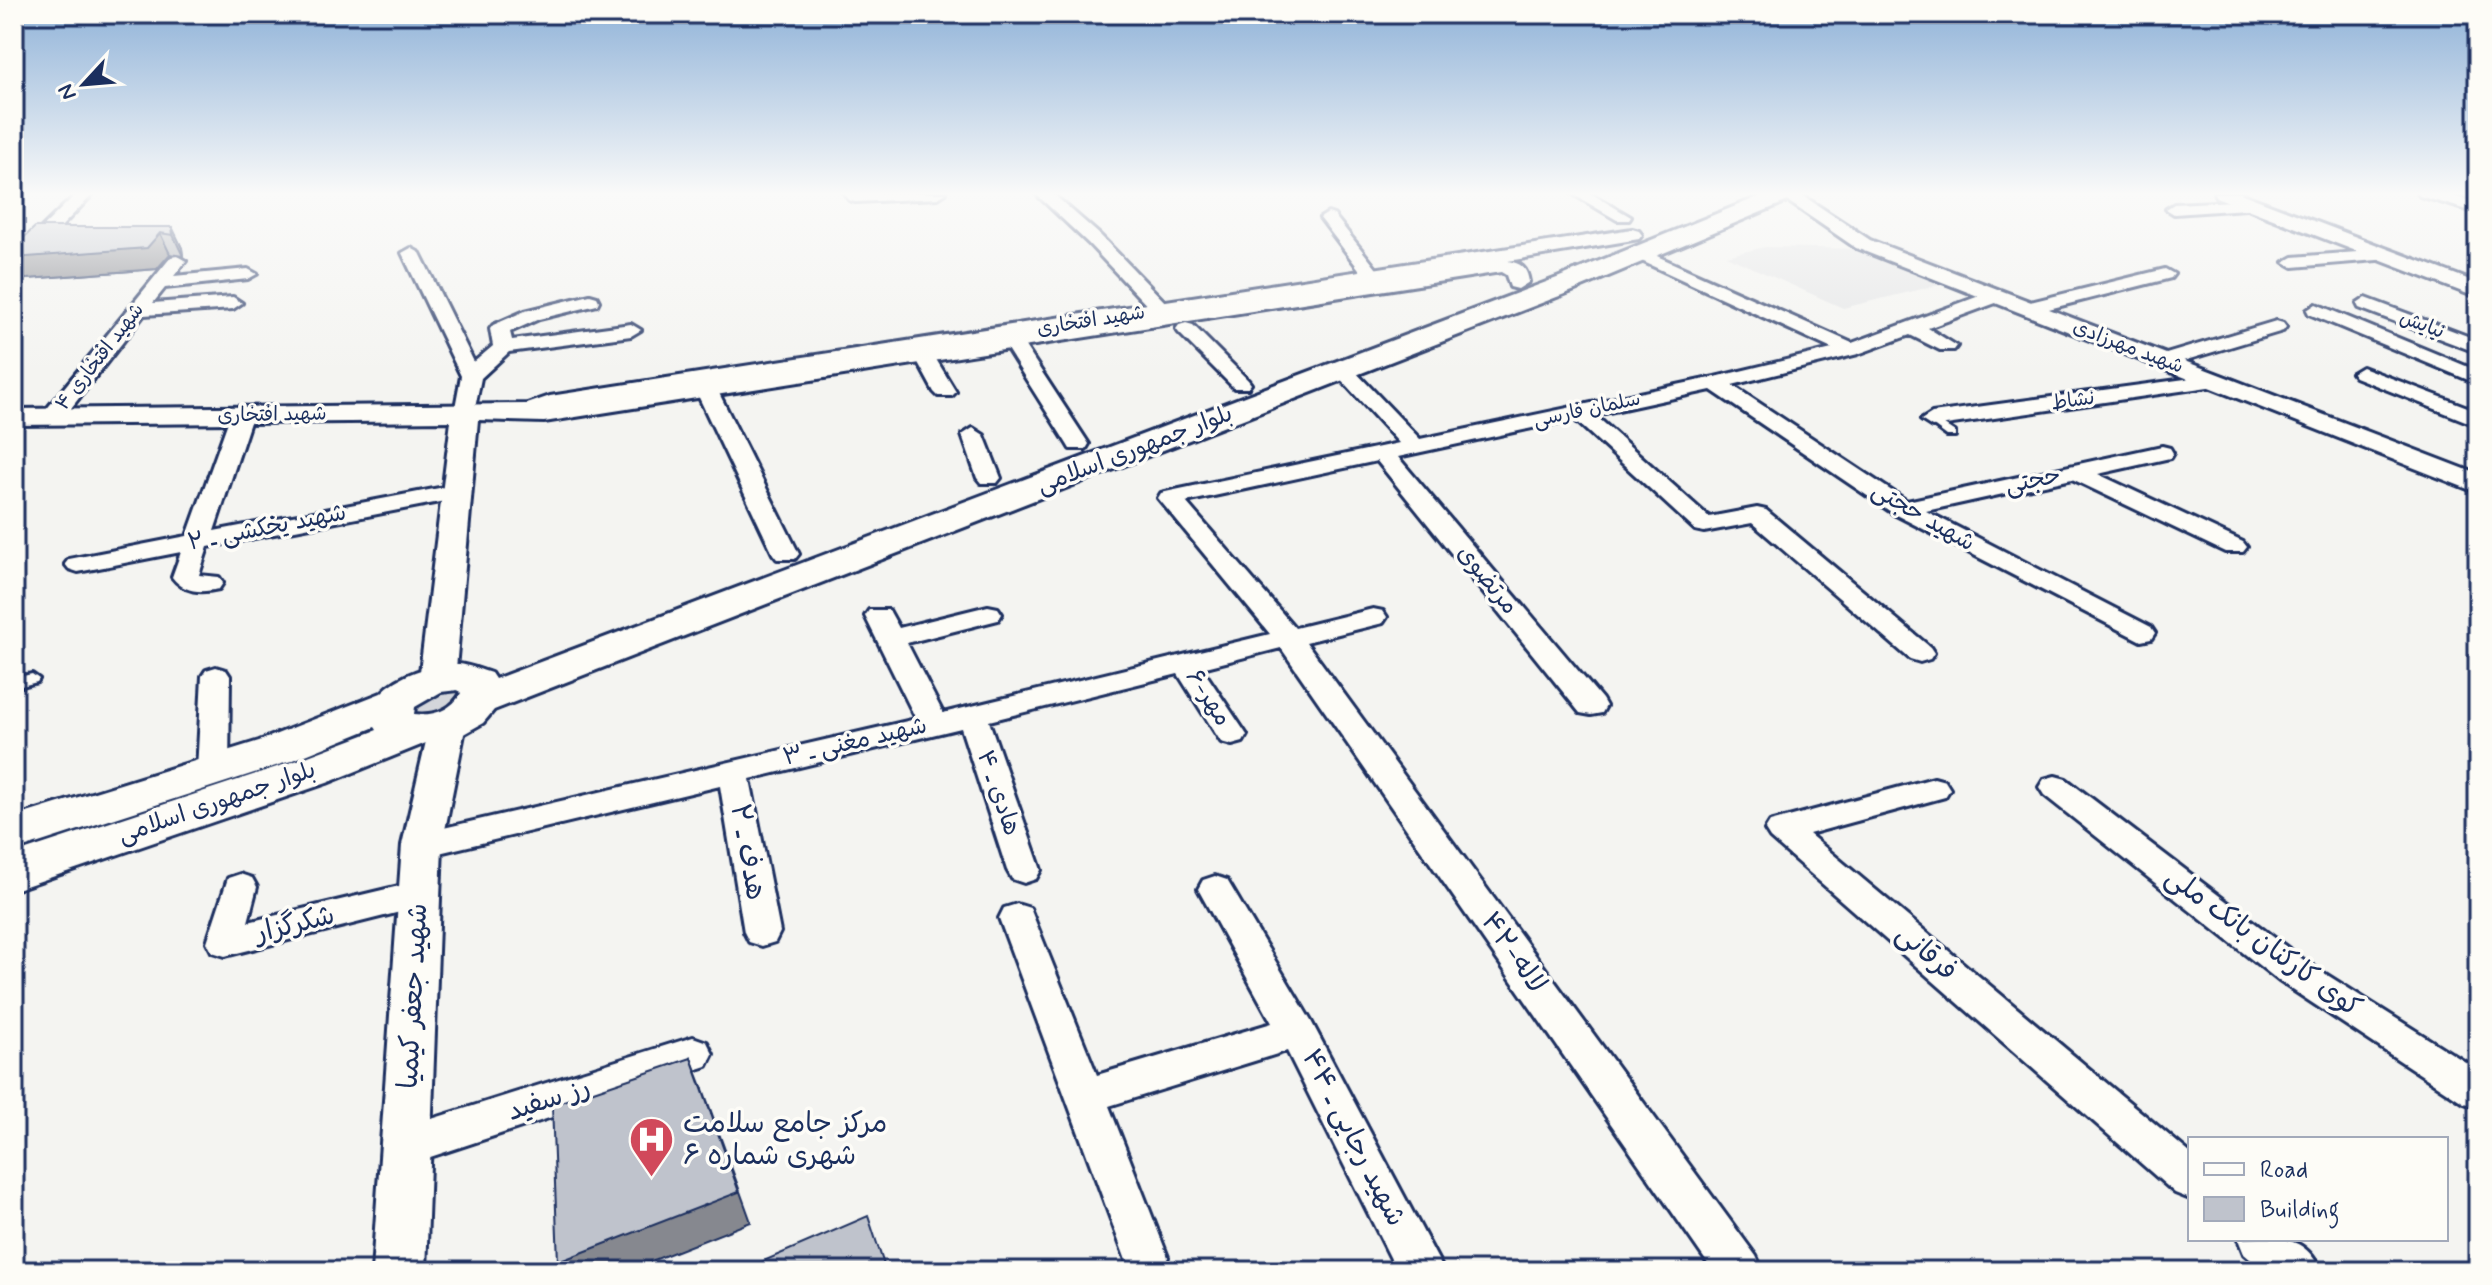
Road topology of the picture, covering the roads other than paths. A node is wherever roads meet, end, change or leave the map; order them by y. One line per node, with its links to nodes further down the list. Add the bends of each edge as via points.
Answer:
1 (411, 253): 41 (street)
2 (1107, 253): 26 (street)
3 (1355, 253): 16 (street)
4 (1541, 253): 13 (street, شهید افتخاری)
5 (1588, 253): 17 (main road, بلوار جمهوری اسلامی)
6 (1593, 253): 39 (main road, بلوار جمهوری اسلامی)
7 (1665, 253): 36 (street)
8 (1886, 253): 20 (street, شهید مهرزادی)
9 (2378, 253): 10 (street)
10 (2383, 255): 12 (street); 19 (street)
11 (177, 261): 18 (street, شهید افتخاری ۴)
12 (2293, 262)
13 (1480, 265): 16 (street, شهید افتخاری); 17 (street, via 1512,268); 32 (street)
14 (248, 274): 18 (street)
15 (2165, 274): 24 (street)
16 (1374, 277): 26 (street, شهید افتخاری)
17 (1518, 282): 45 (main road, بلوار جمهوری اسلامی)
18 (158, 283): 25 (street, شهید افتخاری ۴)
19 (2478, 291)
20 (1997, 296): 24 (street, شهید مهرزادی); 29 (street, سلمان فارسی)
21 (590, 301): 34 (street, via 512,322 500,329)
22 (233, 303): 25 (street)
23 (2366, 304): 35 (street, نیایش)
24 (2029, 308): 38 (street, شهید مهرزادی)
25 (136, 310): 51 (street, شهید افتخاری ۴)
26 (1162, 310): 48 (street, شهید افتخاری)
27 (2316, 310): 42 (street)
28 (2276, 327): 38 (street)
29 (1912, 328): 33 (street); 36 (street, سلمان فارسی)
30 (1186, 329): 45 (street)
31 (631, 330): 34 (street)
32 (1012, 341): 37 (street); 58 (street)
33 (1947, 346)
34 (503, 347): 41 (street)
35 (2478, 347)
36 (1851, 350): 44 (street, سلمان فارسی)
37 (924, 355): 46 (street); 47 (street)
38 (2163, 361): 43 (street, شهید مهرزادی)
39 (1343, 370): 59 (street); 82 (main road, بلوار جمهوری اسلامی)
40 (2362, 373): 54 (street)
41 (471, 376): 50 (street)
42 (2478, 378)
43 (2215, 381): 55 (street, نشاط); 64 (street, شهید مهرزادی)
44 (1715, 383): 49 (street, سلمان فارسی); 67 (street, شهید حجتی)
45 (1241, 384): 58 (main road, بلوار جمهوری اسلامی)
46 (706, 389): 48 (street, via 544,414); 70 (street)
47 (945, 392)
48 (540, 408): 50 (street, شهید افتخاری)
49 (1579, 412): 59 (street, سلمان فارسی); 77 (street, via 1704,525 1757,515)
50 (465, 413): 52 (street, شهید افتخاری); 65 (street, شهید جعفر کیمیا)
51 (53, 416): 52 (street, شهید افتخاری); 53 (street, شهید افتخاری)
52 (241, 416): 68 (street)
53 (15, 418)
54 (2478, 419)
55 (1932, 420): 56 (lane)
56 (1951, 434)
57 (973, 435): 63 (street)
58 (1078, 444): 63 (main road, بلوار جمهوری اسلامی)
59 (1415, 447): 61 (street, سلمان فارسی)
60 (2162, 453): 62 (street, حجتی)
61 (1383, 454): 66 (street, سلمان فارسی); 83 (street, مرتضوی)
62 (2075, 472): 67 (street, حجتی); 69 (street)
63 (989, 478): 70 (main road, بلوار جمهوری اسلامی)
64 (2478, 484)
65 (455, 492): 68 (street, شهید یخکشی ـ ۲); 82 (street, شهید جعفر کیمیا)
66 (1170, 498): 76 (street, لاله-۴۲)
67 (1903, 509): 75 (street, شهید حجتی)
68 (197, 541): 71 (street, شهید یخکشی ـ ۲); 72 (street, via 185,577 195,584)
69 (2234, 547)
70 (786, 554): 82 (main road, بلوار جمهوری اسلامی)
71 (78, 564)
72 (210, 583)
73 (988, 614): 85 (street, via 885,627)
74 (1373, 617): 76 (street, شهید مغنی ـ ۳)
75 (2141, 633)
76 (1287, 636): 78 (street, شهید مغنی ـ ۳); 111 (street, لاله-۴۲)
77 (1920, 653)
78 (1184, 662): 84 (street, شهید مغنی ـ ۳); 86 (street, مهر-۶)
79 (216, 676): 88 (street)
80 (32, 679): 81 (lane)
81 (14, 683)
82 (441, 703): 87 (main road, بلوار جمهوری اسلامی); 93 (street, شهید جعفر کیمیا)
83 (1591, 706)
84 (972, 716): 85 (street, شهید مغنی ـ ۳); 94 (street, هادی ـ ۴)
85 (934, 724): 89 (street, شهید مغنی ـ ۳)
86 (1232, 735)
87 (307, 757): 88 (main road, بلوار جمهوری اسلامی); 95 (main road, بلوار جمهوری اسلامی)
88 (213, 771): 92 (main road, بلوار جمهوری اسلامی)
89 (733, 771): 93 (street, شهید مغنی ـ ۳); 100 (street, هدف ـ ۲)
90 (2055, 787): 103 (street, کوی کارکنان بانک ملی, via 2292,971)
91 (1934, 789): 106 (street, فرقانی, via 1782,830)
92 (14, 834)
93 (422, 845): 98 (street, شهید جعفر کیمیا)
94 (1024, 870)
95 (14, 872)
96 (240, 887): 98 (street, شکرگزار, via 225,942)
97 (1215, 889): 101 (street)
98 (420, 894): 105 (street, شهید جعفر کیمیا)
99 (1017, 918): 104 (street)
100 (762, 932)
101 (1297, 1032): 104 (street, شهید رجایی ـ ۴۴); 110 (street, شهید رجایی ـ ۴۴)
102 (693, 1054): 105 (street, رز سفید)
103 (2478, 1091)
104 (1085, 1096): 108 (street)
105 (406, 1146): 109 (street, شهید جعفر کیمیا)
106 (2188, 1177)
107 (2262, 1241): 112 (street)
108 (1146, 1257)
109 (399, 1271)
110 (1421, 1271)
111 (1740, 1271)
112 (2298, 1271)

